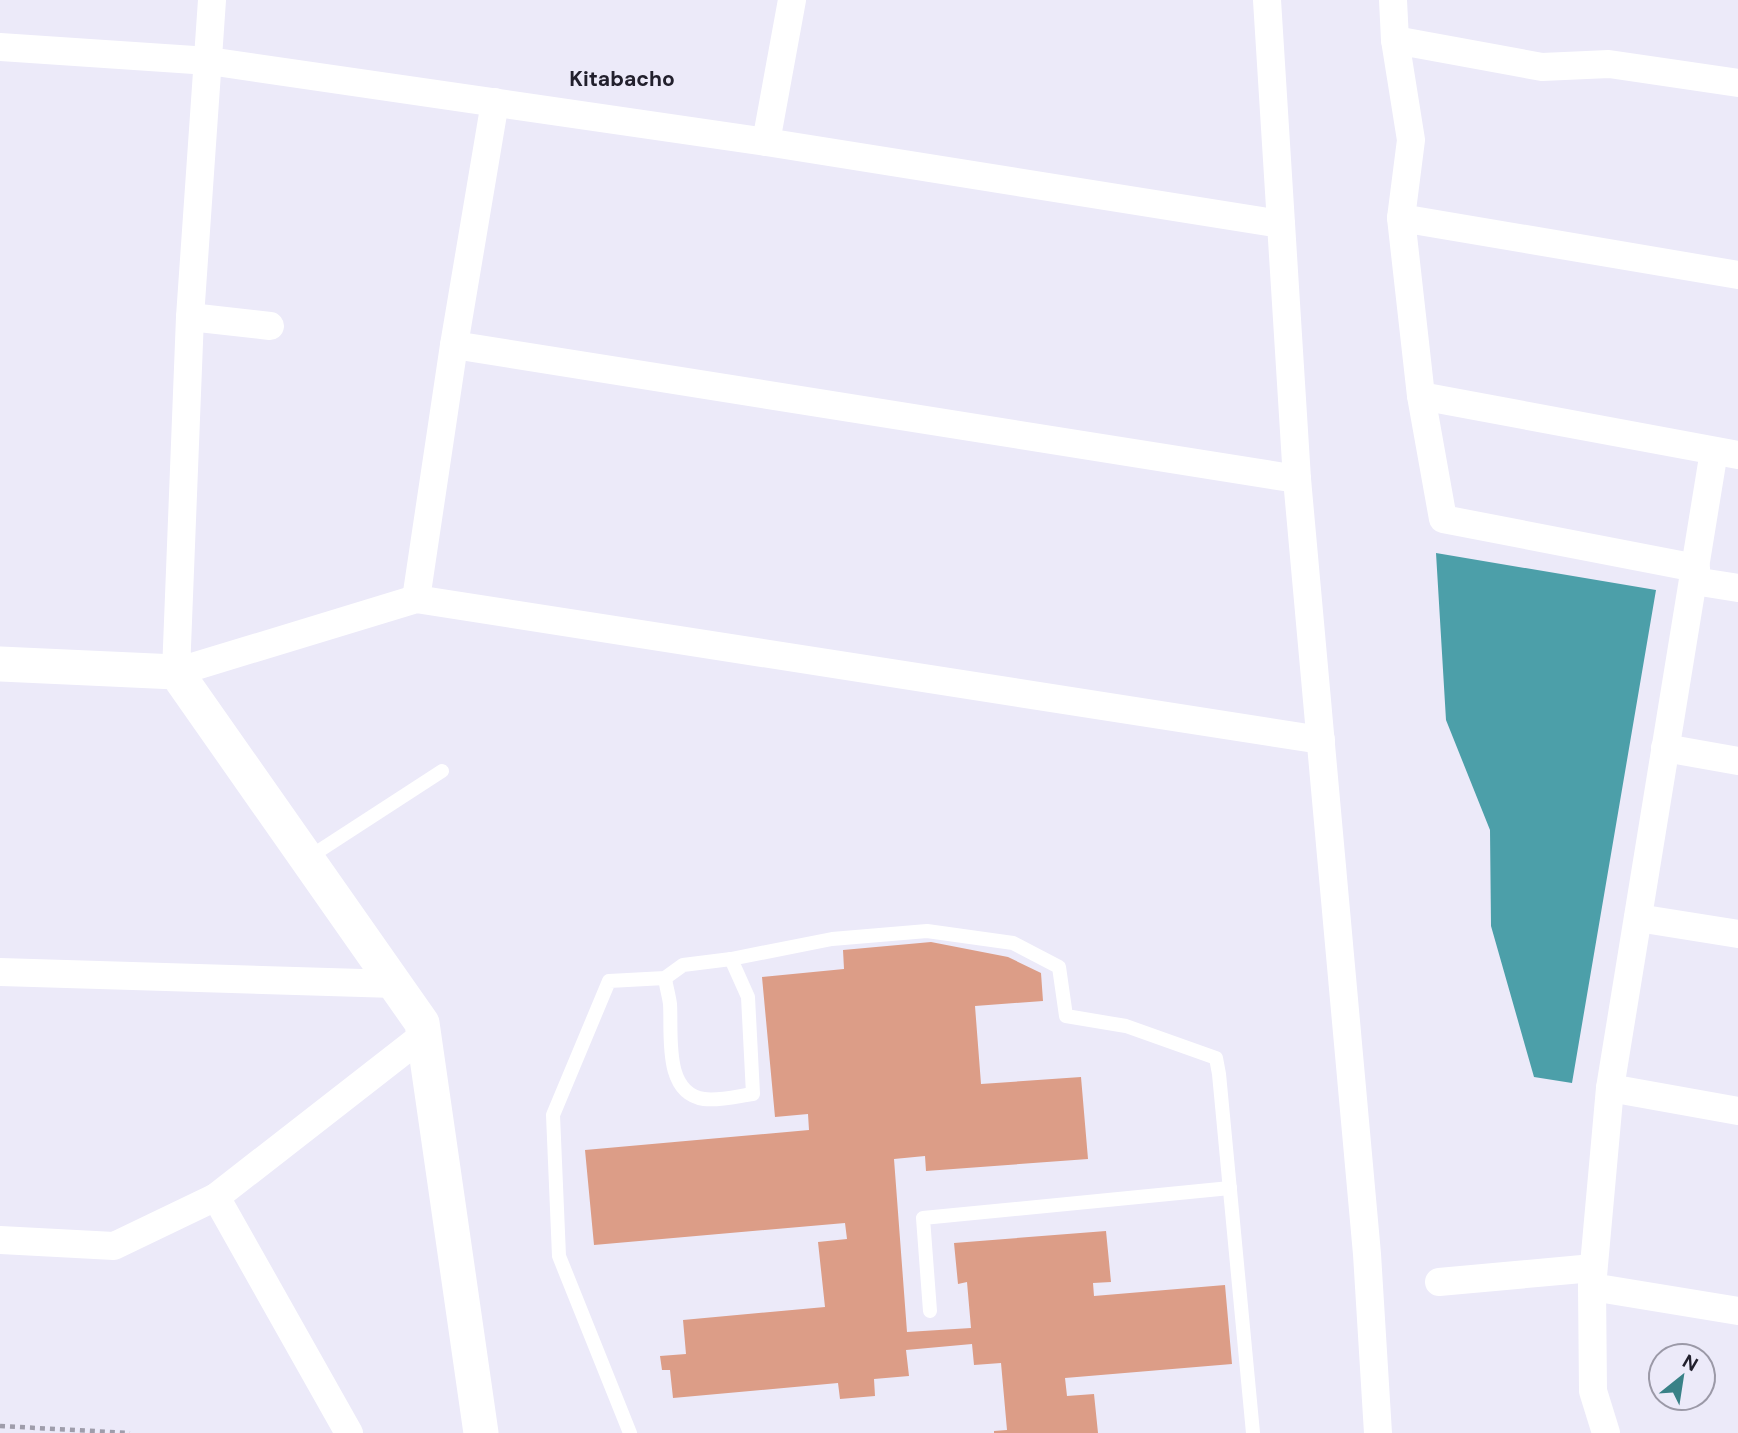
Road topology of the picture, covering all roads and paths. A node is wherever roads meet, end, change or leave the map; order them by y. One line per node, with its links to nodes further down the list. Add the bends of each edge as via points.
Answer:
1 (212, 0): 7 (street)
2 (792, 0): 10 (street)
3 (1267, 0): 12 (street)
4 (1393, 0): 5 (street)
5 (1395, 40): 8 (street, via 1542,67 1609,64); 11 (street, via 1411,140)
6 (0, 47): 7 (street)
7 (209, 61): 9 (street); 14 (street)
8 (1738, 83)
9 (495, 102): 10 (street); 16 (street)
10 (766, 142): 12 (street)
11 (1401, 218): 13 (street); 17 (street)
12 (1281, 224): 19 (street)
13 (1738, 275)
14 (190, 317): 15 (street); 24 (street)
15 (271, 326)
16 (454, 345): 19 (street); 22 (street)
17 (1421, 396): 18 (street); 20 (street, via 1443,519)
18 (1726, 453): 20 (street)
19 (1297, 479): 25 (street)
20 (1695, 575): 21 (street); 26 (street)
21 (1738, 588)
22 (416, 599): 24 (street); 25 (street)
23 (0, 664): 24 (street)
24 (176, 673): 29 (street)
25 (1321, 740): 52 (street, via 1367,1254)
26 (1665, 748): 27 (street); 30 (street)
27 (1738, 761)
28 (442, 771): 29 (lane)
29 (307, 858): 35 (street)
30 (1639, 918): 31 (street); 37 (street)
31 (1738, 934)
32 (731, 959): 34 (lane, via 683,965); 34 (lane, via 748,997 753,1094 702,1099 686,1091 674,1071); 39 (lane, via 832,939 927,931 1013,943 1059,967 1066,1016 1126,1026 1216,1059)
33 (0, 972): 35 (street)
34 (664, 978): 50 (lane, via 609,981 553,1115 559,1256)
35 (395, 985): 36 (street, via 422,1024)
36 (424, 1035): 40 (street); 49 (street)
37 (1610, 1088): 38 (street); 42 (street)
38 (1738, 1111)
39 (1230, 1188): 44 (lane, via 923,1218); 51 (lane)
40 (216, 1198): 41 (street, via 114,1246); 48 (street)
41 (0, 1240)
42 (1593, 1278): 43 (street); 45 (street); 53 (street, via 1593,1391)
43 (1439, 1282)
44 (930, 1311)
45 (1738, 1311)
46 (0, 1426): 47 (path)
47 (130, 1433)
48 (349, 1433)
49 (481, 1433)
50 (630, 1433)
51 (1253, 1433)
52 (1378, 1433)
53 (1606, 1433)

